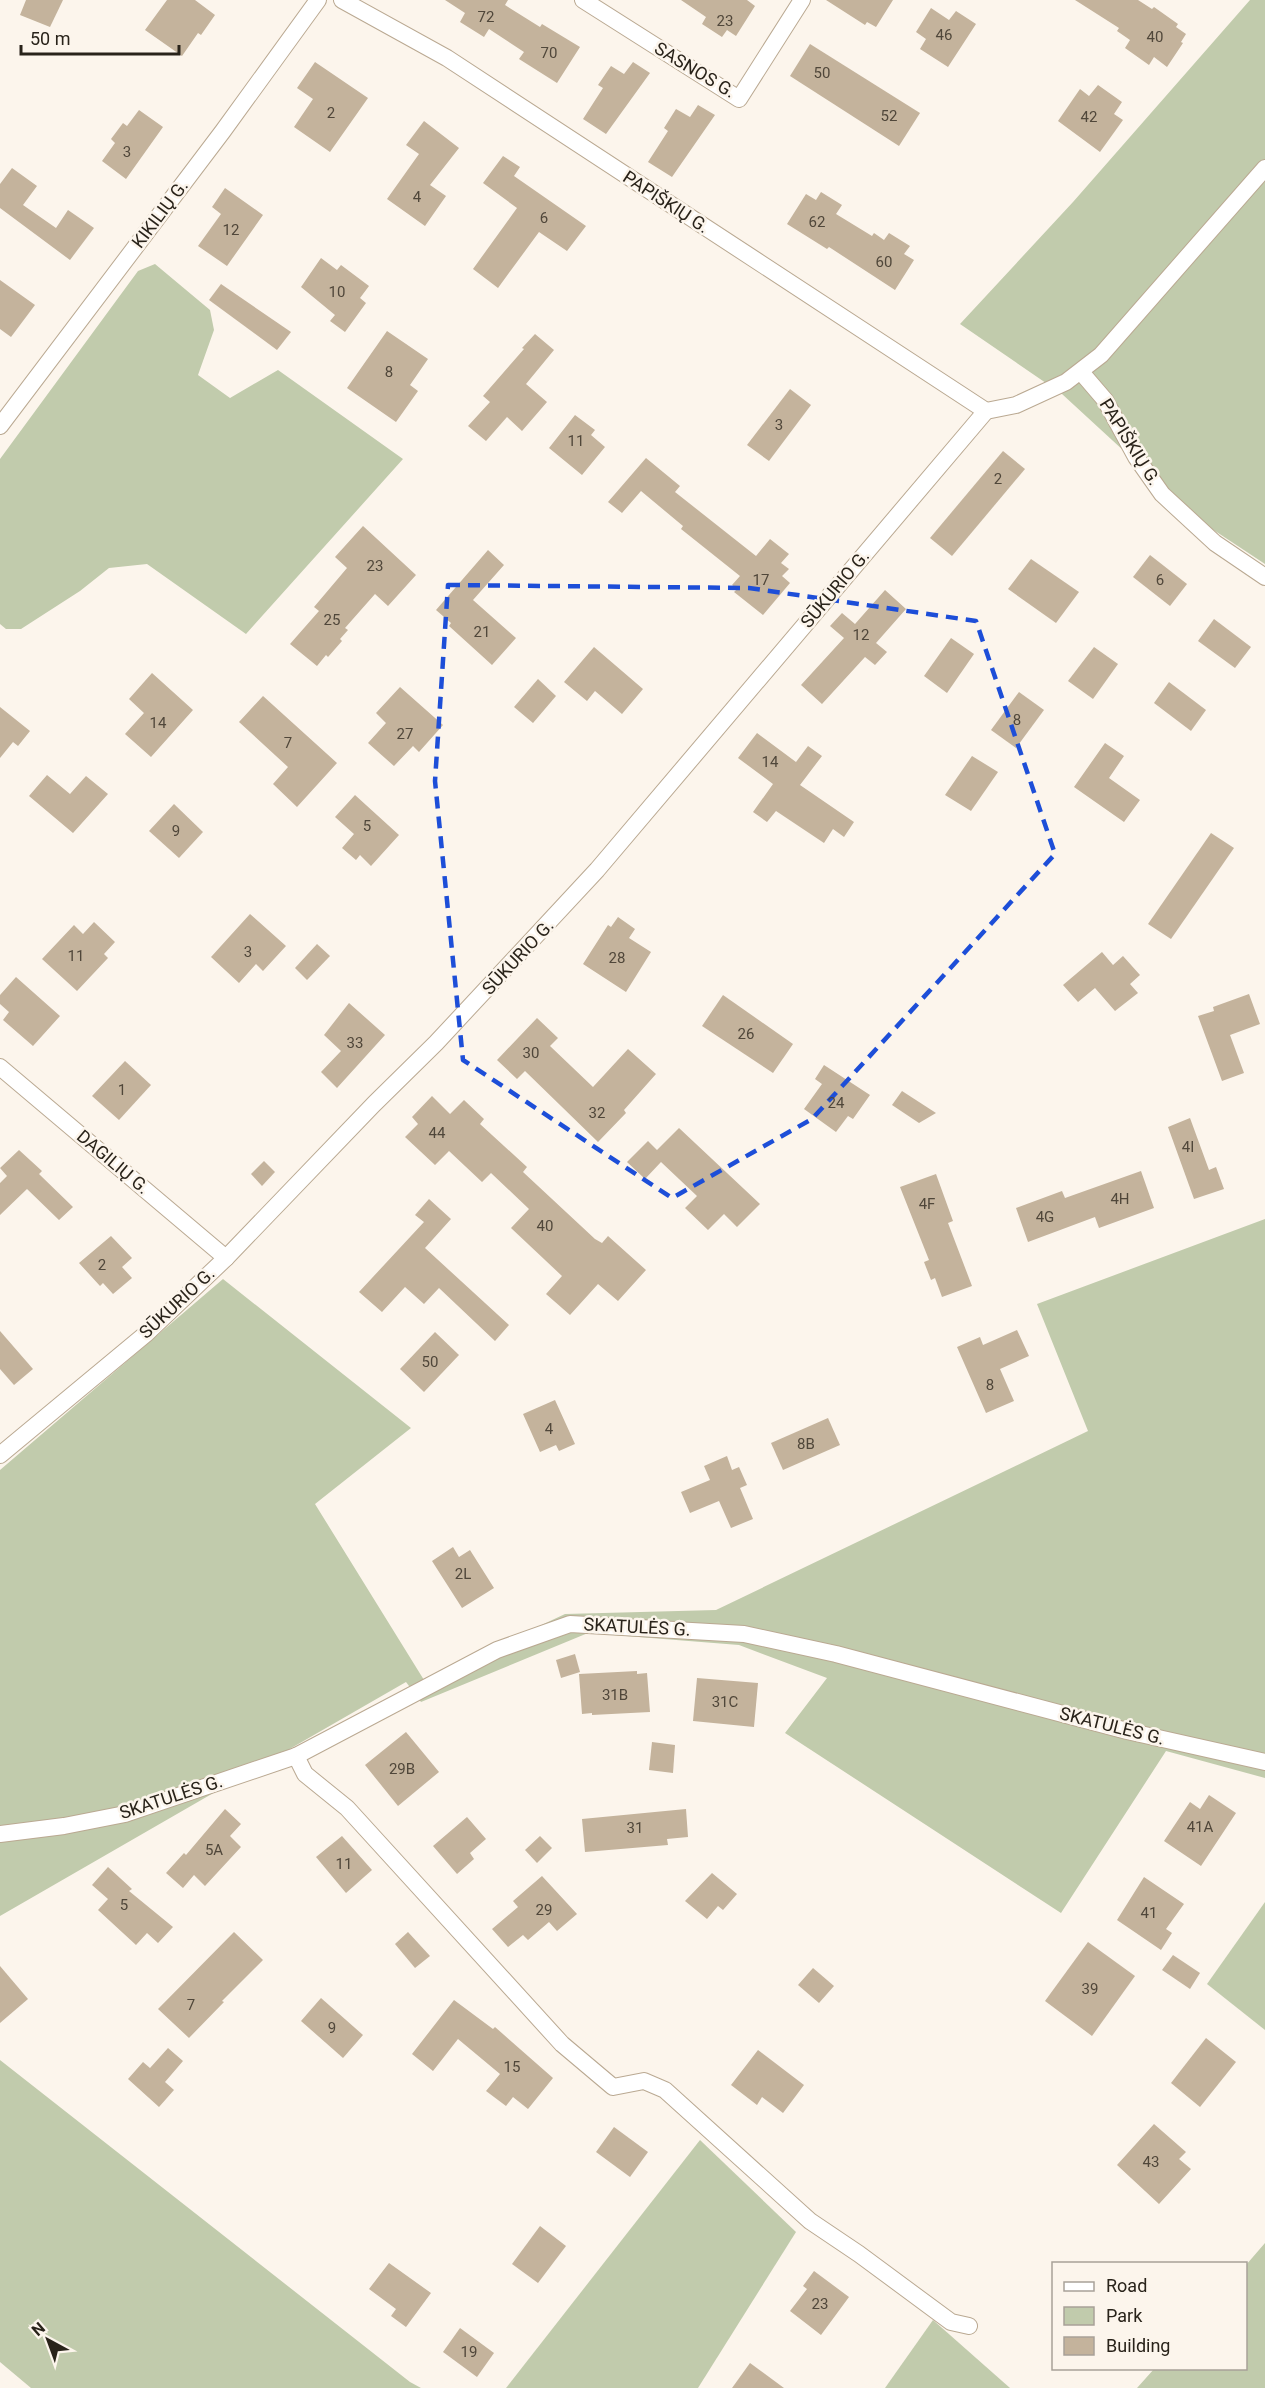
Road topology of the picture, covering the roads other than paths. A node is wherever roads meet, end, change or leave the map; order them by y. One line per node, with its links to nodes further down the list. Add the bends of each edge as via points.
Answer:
1 (318, 0): 8 (street, KIKILIŲ G.)
2 (342, 0): 7 (street, PAPIŠKIŲ G., via 447,58)
3 (583, 0): 4 (street, SASNOS G., via 739,99)
4 (802, 0)
5 (1265, 168): 6 (street, via 1101,355)
6 (1081, 372): 7 (street, via 1016,405); 9 (street, PAPIŠKIŲ G., via 1105,400 1136,457 1162,494 1215,543)
7 (986, 411): 11 (street, SŪKURIO G., via 597,870 436,1043)
8 (0, 426)
9 (1265, 577)
10 (0, 1067): 11 (street, DAGILIŲ G.)
11 (226, 1258): 12 (street, SŪKURIO G., via 147,1332)
12 (0, 1455)
13 (296, 1756): 14 (street, SKATULĖS G., via 497,1650 570,1624 744,1634); 15 (street, SKATULĖS G., via 125,1814); 16 (street, via 305,1774 346,1808 562,2044 613,2087 644,2081 665,2090 810,2221 951,2322)
14 (1265, 1762)
15 (0, 1833)
16 (969, 2326)

